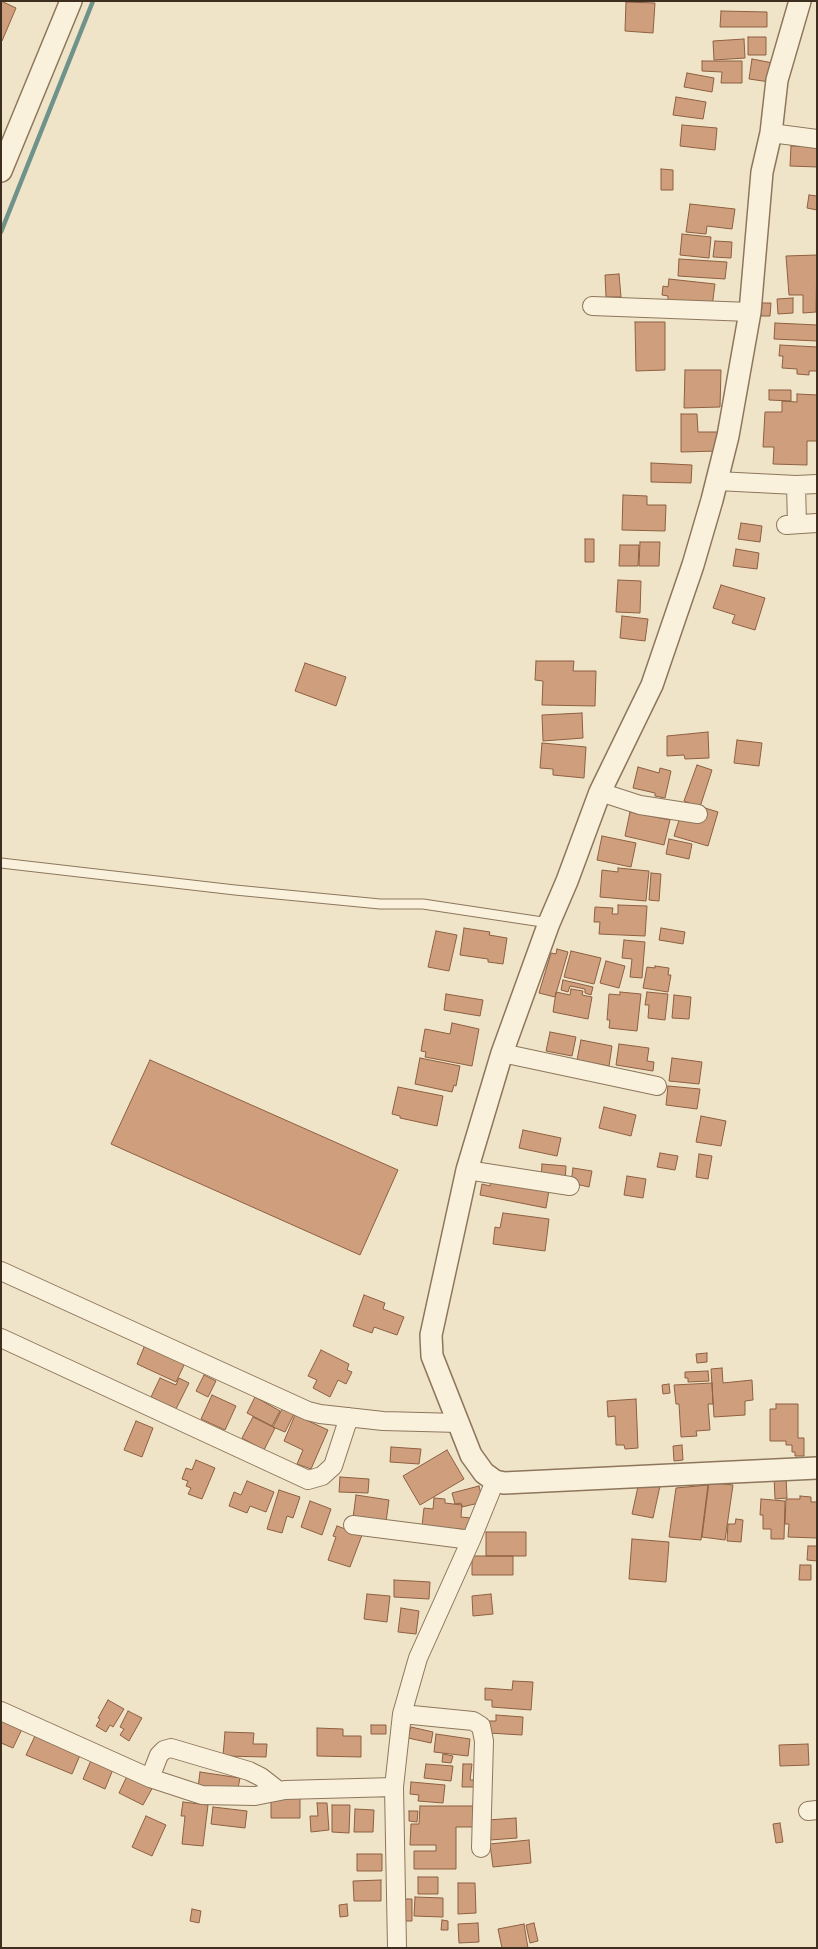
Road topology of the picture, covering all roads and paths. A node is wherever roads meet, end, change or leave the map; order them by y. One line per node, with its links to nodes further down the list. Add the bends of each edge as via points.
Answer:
1 (71, 1): 5 (street)
2 (800, 1): 3 (street, via 777,80)
3 (771, 133): 4 (street); 7 (street, via 762,172)
4 (817, 139)
5 (1, 171)
6 (592, 306): 7 (street)
7 (750, 312): 8 (street)
8 (717, 481): 10 (street); 12 (street, via 693,565 652,685)
9 (817, 484): 10 (street)
10 (796, 485): 11 (street, via 791,525)
11 (817, 523)
12 (600, 792): 13 (street, via 640,805); 15 (street)
13 (698, 814)
14 (1, 863): 15 (lane, via 245,891 380,904 423,904)
15 (549, 923): 16 (street)
16 (502, 1053): 17 (street); 18 (street)
17 (657, 1086)
18 (467, 1170): 19 (street); 23 (street, via 431,1335 432,1356)
19 (570, 1186)
20 (1, 1271): 22 (street, via 308,1410)
21 (1, 1338): 22 (street, via 308,1480 322,1476 333,1466)
22 (349, 1416): 23 (street, via 384,1421)
23 (459, 1423): 25 (street, via 471,1454 484,1473)
24 (817, 1468): 25 (street)
25 (495, 1481): 27 (street)
26 (353, 1525): 27 (street)
27 (470, 1540): 29 (street, via 418,1658)
28 (1, 1711): 30 (street)
29 (402, 1714): 31 (street); 33 (street, via 474,1721 481,1726 484,1741)
30 (150, 1778): 32 (street, via 202,1795 255,1796); 32 (street, via 159,1755 171,1748 249,1771 261,1776)
31 (394, 1787): 32 (street); 34 (street)
32 (278, 1791)
33 (482, 1848)
34 (397, 1948)

